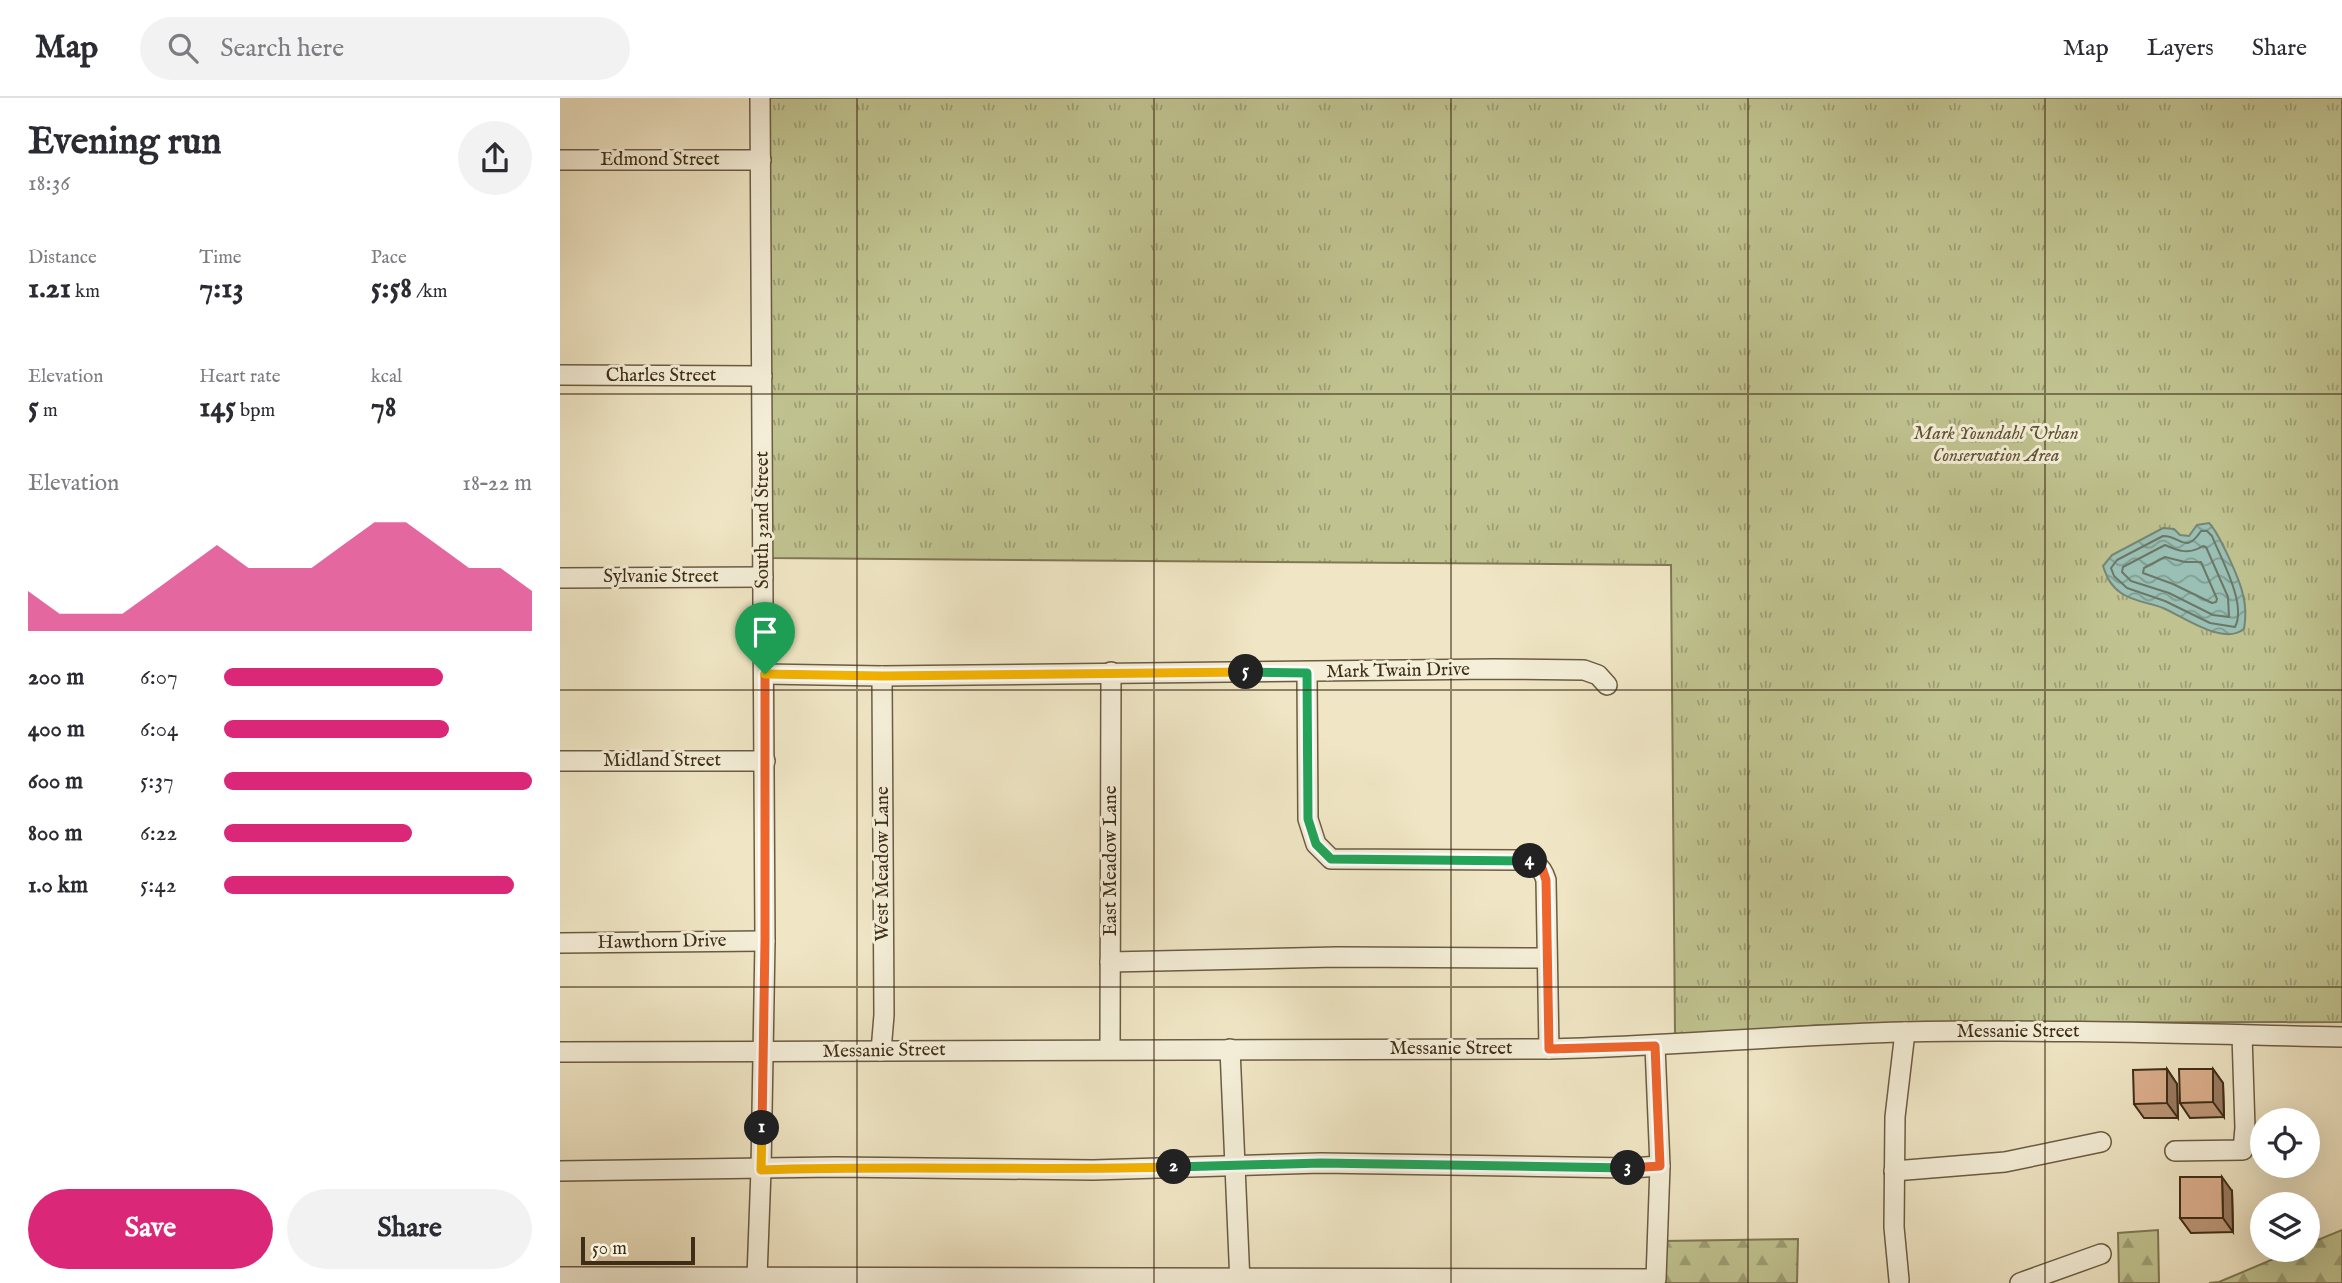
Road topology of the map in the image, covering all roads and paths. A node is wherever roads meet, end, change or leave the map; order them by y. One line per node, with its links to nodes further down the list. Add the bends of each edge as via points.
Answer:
1 (760, 98): 3 (street, South 32nd Street)
2 (560, 160): 3 (street, Edmond Street)
3 (761, 160): 5 (street, South 32nd Street)
4 (560, 375): 5 (street, Charles Street)
5 (762, 376): 6 (street, South 32nd Street)
6 (762, 577): 7 (street, Sylvanie Street); 10 (street, South 32nd Street)
7 (560, 578)
8 (1111, 672): 9 (street, Mark Twain Drive); 11 (street, Mark Twain Drive); 18 (street, East Meadow Lane)
9 (1307, 673): 12 (street, Mark Twain Drive, via 1584,670); 17 (street, via 1308,819 1316,844 1331,859 1534,862 1546,880)
10 (765, 674): 11 (street, Mark Twain Drive); 14 (street, South 32nd Street)
11 (883, 676): 26 (street, West Meadow Lane)
12 (1607, 685)
13 (560, 761): 14 (street, Midland Street)
14 (765, 761): 15 (street, South 32nd Street)
15 (765, 940): 16 (street, Hawthorn Drive); 28 (street, South 32nd Street)
16 (560, 943)
17 (1546, 958): 18 (street); 25 (street)
18 (1110, 962): 23 (street, East Meadow Lane)
19 (1905, 1032): 20 (street, Messanie Street); 22 (street, Messanie Street); 35 (street)
20 (2242, 1035): 21 (street, Messanie Street); 30 (street, via 2243,1150)
21 (2342, 1037)
22 (1655, 1046): 25 (street, Messanie Street); 32 (street)
23 (1110, 1049): 24 (street, Messanie Street); 26 (street, Messanie Street)
24 (1230, 1049): 25 (street, Messanie Street); 31 (street)
25 (1549, 1049)
26 (881, 1051): 28 (street, Messanie Street)
27 (560, 1052): 28 (street, Messanie Street)
28 (763, 1052): 33 (street, South 32nd Street)
29 (2101, 1142): 35 (street, via 2005,1162)
30 (2175, 1151)
31 (1237, 1165): 32 (street); 33 (street); 39 (street)
32 (1660, 1166): 39 (street, via 1656,1279)
33 (761, 1170): 34 (street); 38 (street, South 32nd Street)
34 (560, 1171)
35 (1894, 1171): 40 (street, via 1894,1227)
36 (2101, 1254): 41 (street)
37 (560, 1277): 38 (street)
38 (757, 1277): 39 (street)
39 (1240, 1280)
40 (1903, 1282)
41 (2020, 1283)

